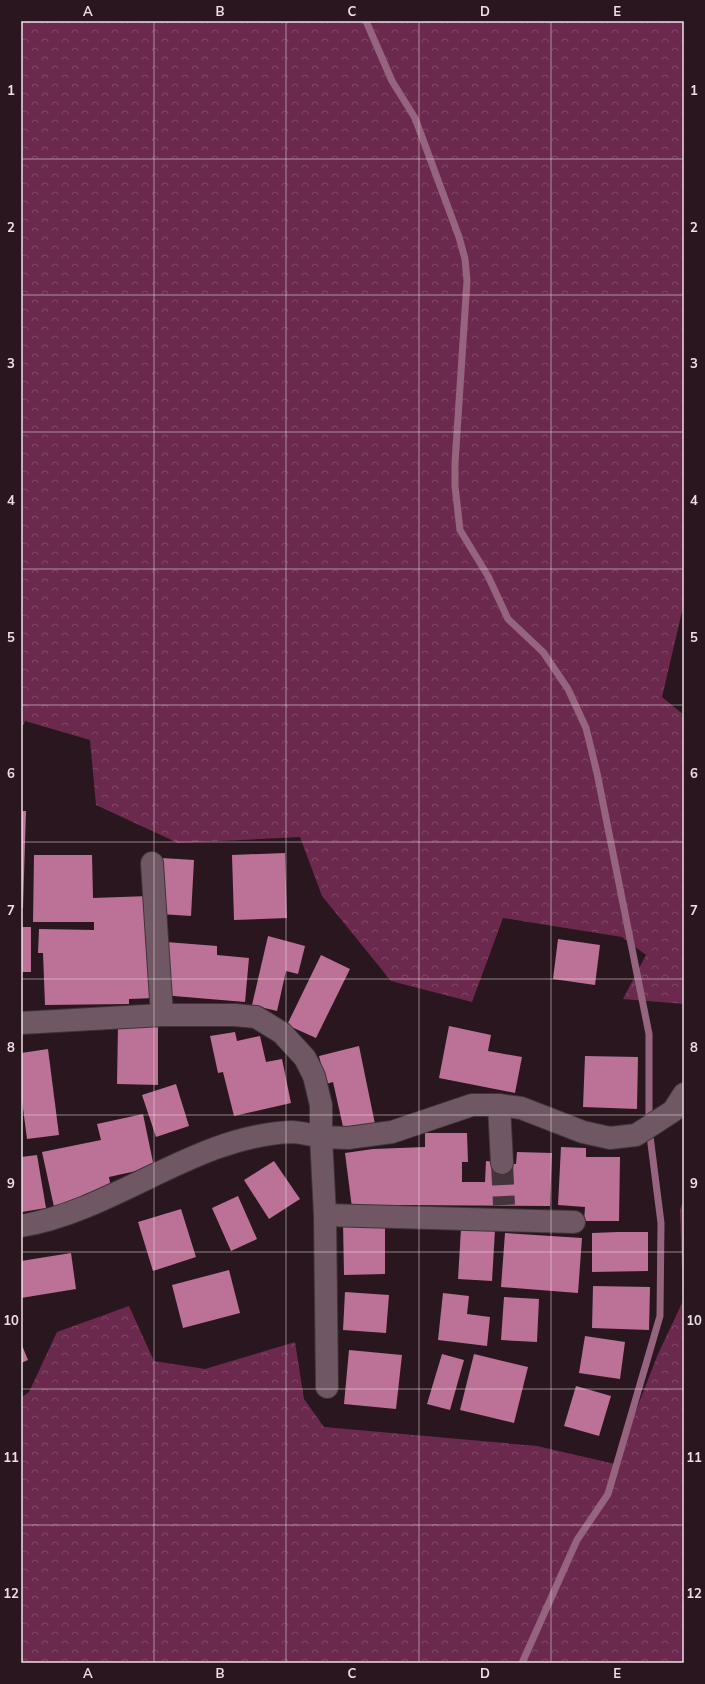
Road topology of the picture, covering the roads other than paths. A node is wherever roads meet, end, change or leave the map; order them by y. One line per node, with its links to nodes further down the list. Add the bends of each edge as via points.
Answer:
1 (152, 863): 2 (street)
2 (162, 1015): 3 (street); 6 (street, via 256,1017 282,1033 305,1058 314,1076 320,1105)
3 (21, 1023)
4 (679, 1102): 5 (street, via 636,1135 610,1138 582,1132 521,1108)
5 (499, 1105): 6 (street, via 472,1104 392,1132 348,1138); 7 (street)
6 (321, 1137): 8 (street); 10 (street, via 292,1132 238,1140 70,1213)
7 (502, 1163)
8 (325, 1214): 9 (street, via 504,1212); 11 (street)
9 (574, 1222)
10 (21, 1226)
11 (327, 1387)

